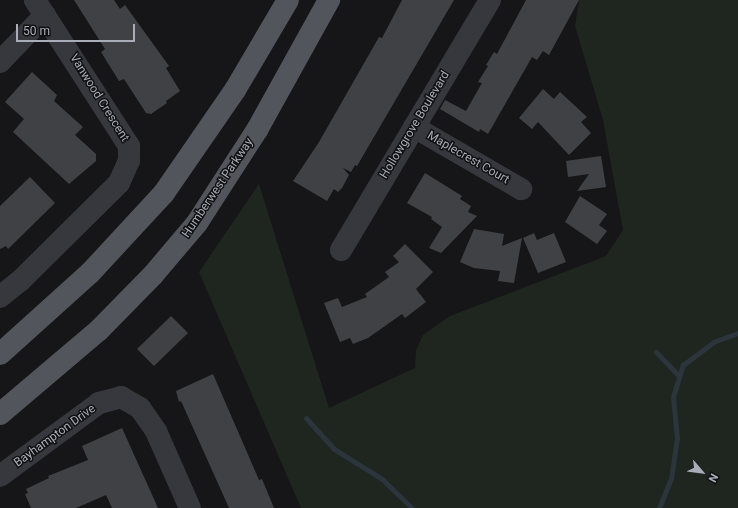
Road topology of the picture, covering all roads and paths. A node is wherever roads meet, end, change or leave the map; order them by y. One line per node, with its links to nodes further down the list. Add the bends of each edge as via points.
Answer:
1 (288, 0): 10 (main road, via 235,90 164,193 90,274)
2 (329, 0): 11 (main road, Humberwest Parkway, via 257,130 197,223 154,275 99,330)
3 (490, 0): 6 (street, Hollowgrove Boulevard)
4 (40, 7): 5 (street); 9 (street, Vanwood Crescent, via 129,146 129,161 119,183 21,280)
5 (0, 62)
6 (414, 127): 7 (street, Maplecrest Court); 8 (street, Hollowgrove Boulevard)
7 (521, 189)
8 (341, 250)
9 (0, 297)
10 (0, 354)
11 (0, 414)
12 (0, 476): 13 (street, Bayhampton Drive, via 99,403 121,397 140,408 156,431)
13 (190, 508)

